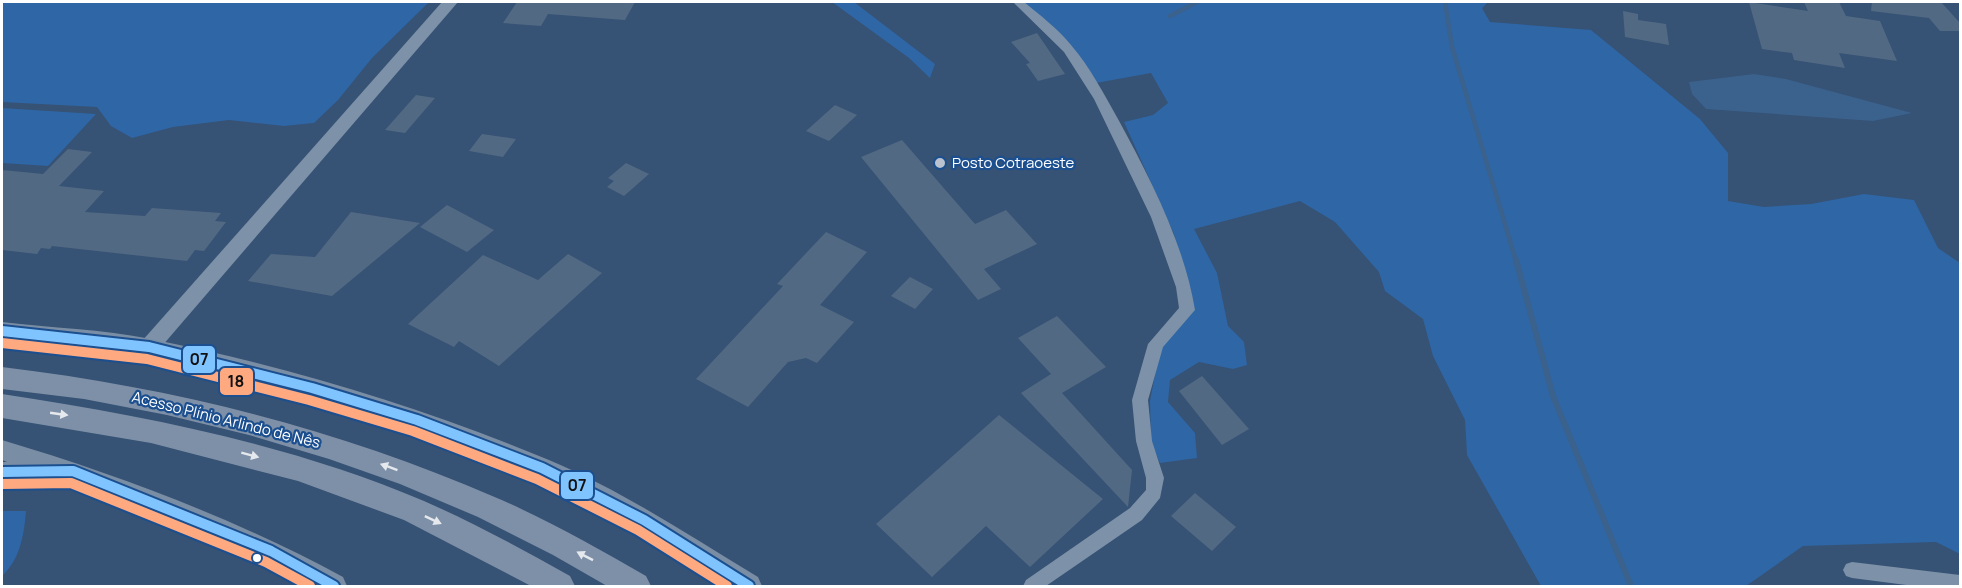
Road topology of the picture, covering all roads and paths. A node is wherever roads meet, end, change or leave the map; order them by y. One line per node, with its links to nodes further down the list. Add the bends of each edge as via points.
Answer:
1 (450, 2): 4 (street)
2 (1018, 2): 16 (street, via 1069,50 1118,131 1167,237 1187,297 1187,310 1156,344 1140,400 1144,441 1155,478 1154,493 1136,514)
3 (2, 331): 4 (main road)
4 (149, 347): 15 (main road, via 312,388 406,417 542,468 644,520)
5 (2, 378): 14 (highway, Acesso Plínio Arlindo de Nês, one-way to 5, via 505,515 334,447 247,422 109,393)
6 (2, 406): 13 (highway, Acesso Plínio Arlindo de Nês, one-way to 13, via 81,417 225,448 316,473 395,502)
7 (2, 450): 8 (main road)
8 (73, 471): 9 (main road); 12 (main road, via 271,551)
9 (2, 472)
10 (1852, 570): 11 (street)
11 (1960, 584)
12 (334, 586)
13 (559, 586)
14 (635, 586)
15 (749, 586)
16 (1032, 586)

